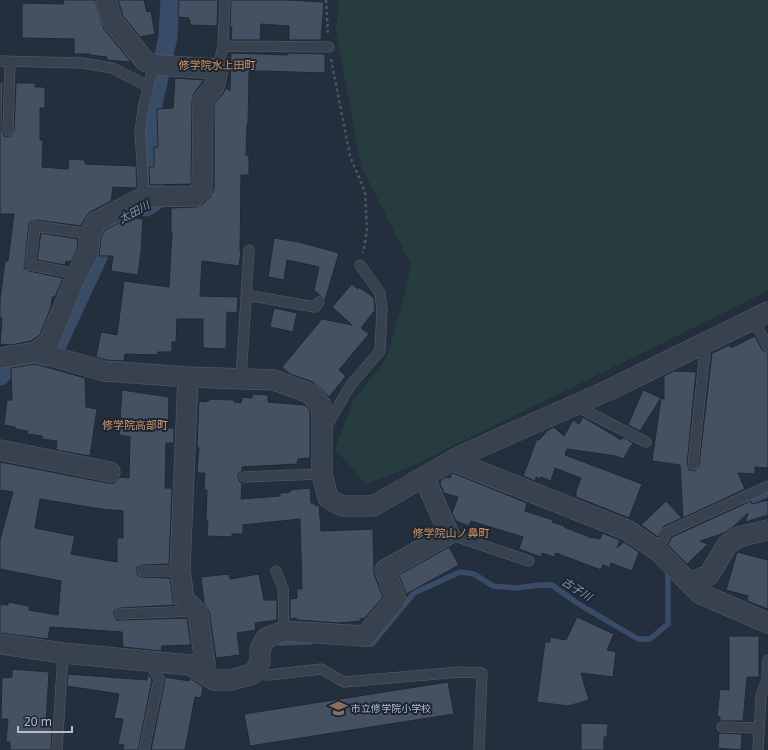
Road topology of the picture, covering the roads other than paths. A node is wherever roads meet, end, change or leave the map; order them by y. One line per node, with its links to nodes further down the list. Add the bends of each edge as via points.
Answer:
1 (106, 0): 6 (street, via 113,22 145,61)
2 (226, 0): 3 (lane)
3 (223, 46): 4 (lane); 7 (lane)
4 (329, 47)
5 (5, 61): 8 (lane, via 90,64 112,68); 9 (lane)
6 (154, 65): 7 (street); 8 (lane)
7 (218, 69): 10 (street, via 214,87 203,100 202,189 195,196)
8 (148, 86): 10 (lane, via 140,131)
9 (8, 131)
10 (144, 197): 11 (street, via 96,222)
11 (90, 234): 14 (street, via 88,254); 14 (lane, via 35,226 30,265)
12 (249, 250): 15 (lane)
13 (360, 265): 25 (lane, via 380,294 380,351 350,386)
14 (77, 274): 20 (street, via 49,342)
15 (246, 295): 16 (lane, via 315,308); 23 (lane)
16 (319, 302)
17 (760, 315): 18 (street); 19 (lane)
18 (706, 342): 24 (street); 29 (lane)
19 (768, 347)
20 (36, 352): 21 (street); 22 (street, via 104,371)
21 (0, 358)
22 (188, 377): 23 (street); 41 (street)
23 (241, 379): 25 (street, via 274,380 310,393 321,406)
24 (574, 406): 26 (lane); 28 (street)
25 (322, 432): 31 (street)
26 (646, 442)
27 (0, 450): 30 (street)
28 (453, 461): 33 (street); 37 (street, via 627,530)
29 (693, 465)
30 (110, 472)
31 (322, 474): 32 (lane); 33 (street, via 328,498 342,506 373,506)
32 (244, 477)
33 (424, 477): 36 (street)
34 (768, 486): 37 (lane, via 667,532)
35 (768, 530): 42 (street, via 738,536 727,545 709,575)
36 (449, 534): 38 (lane); 46 (street, via 385,570 396,598 365,636)
37 (658, 551): 42 (street)
38 (529, 561)
39 (276, 570): 46 (lane, via 282,588)
40 (142, 571): 41 (lane)
41 (180, 571): 43 (street, via 184,599)
42 (690, 583): 45 (street, via 700,592)
43 (196, 611): 44 (lane); 51 (street)
44 (120, 614)
45 (768, 623)
46 (284, 631): 52 (street, via 266,638 260,649 260,662)
47 (0, 644): 48 (street)
48 (63, 653): 50 (street); 55 (lane)
49 (768, 660): 54 (lane, via 767,679 761,696)
50 (149, 661): 51 (street, via 190,665); 56 (lane, via 159,679)
51 (205, 674): 52 (street, via 214,680 231,680)
52 (253, 674): 57 (lane, via 269,675 321,669 344,682 460,672 482,673)
53 (722, 727): 54 (lane)
54 (760, 728): 58 (lane)
55 (57, 750)
56 (144, 750)
57 (479, 750)
58 (758, 750)

